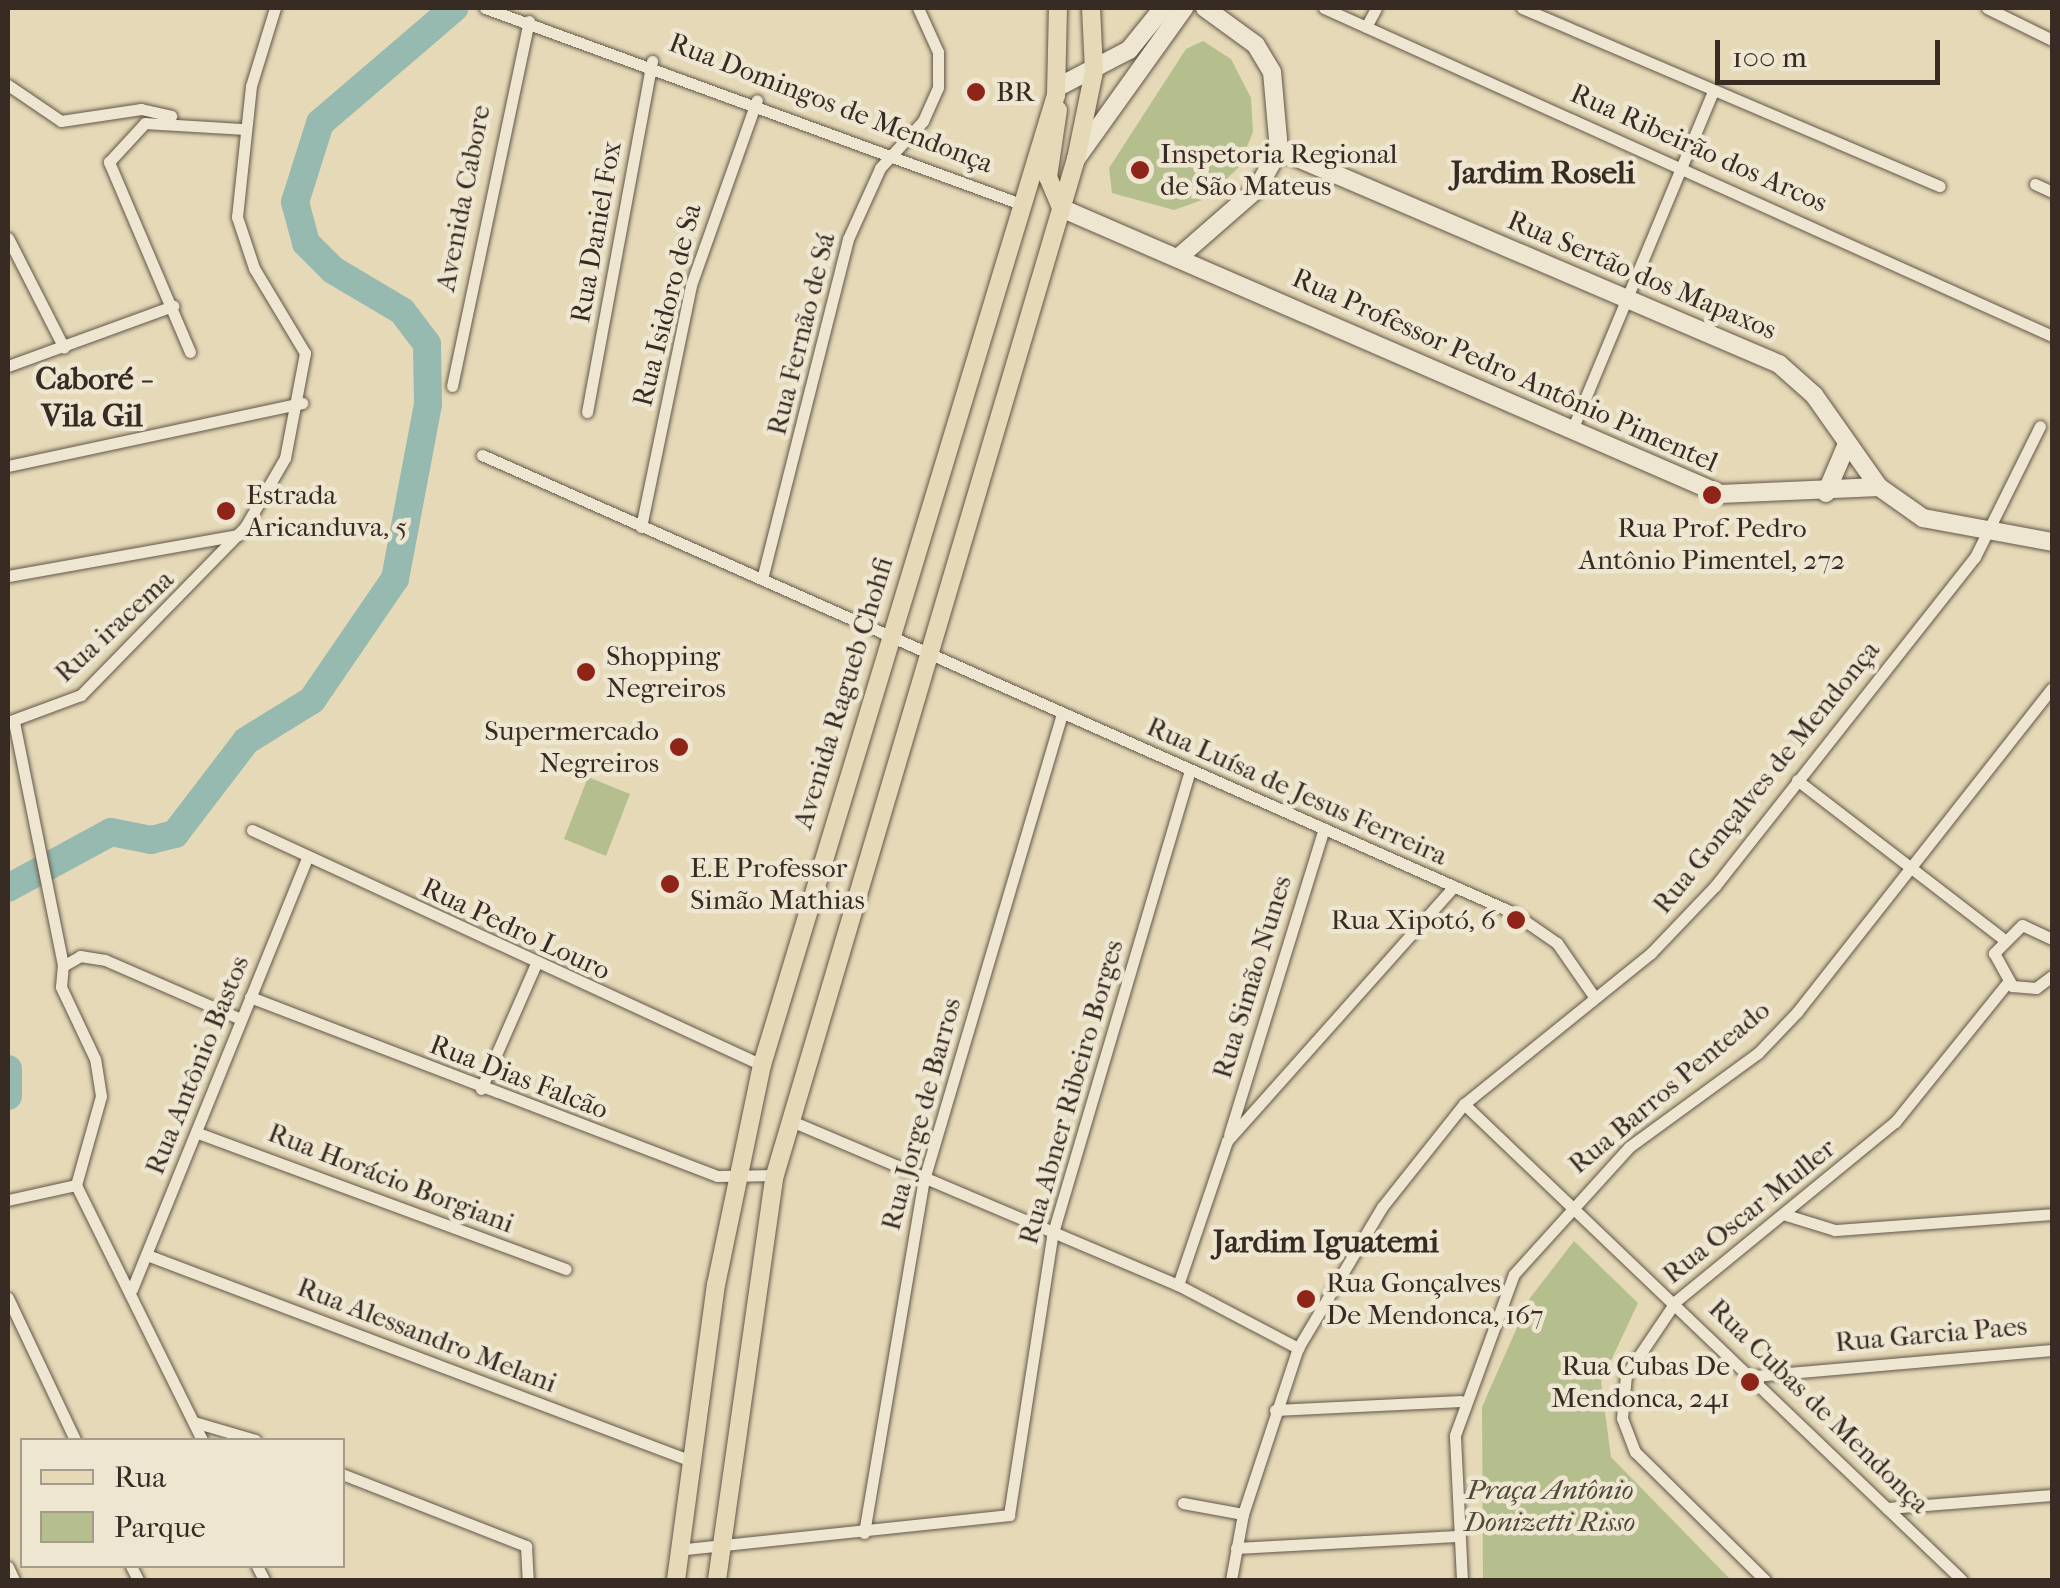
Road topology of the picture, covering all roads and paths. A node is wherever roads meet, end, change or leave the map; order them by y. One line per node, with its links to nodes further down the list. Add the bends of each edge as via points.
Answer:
1 (275, 8): 24 (street, Rua iracema)
2 (486, 8): 13 (street, Rua Domingos de Mendonça)
3 (918, 8): 26 (street, Rua Fernão de Sá, via 938,52 938,88 923,121)
4 (1058, 8): 20 (main road, Avenida Ragueb Chohfi)
5 (1091, 8): 18 (main road)
6 (1163, 8): 18 (street, via 1128,50)
7 (1185, 8): 27 (street)
8 (1204, 8): 25 (street, via 1256,45 1272,72)
9 (1324, 8): 15 (street, Rua Ribeirão dos Arcos)
10 (1376, 8): 15 (street)
11 (1522, 8): 21 (street)
12 (1987, 8): 16 (street)
13 (509, 11): 14 (street, Rua Domingos de Mendonça)
14 (529, 21): 17 (street, Rua Domingos de Mendonça); 42 (street, Avenida Cabore)
15 (1366, 27): 28 (street, Rua Ribeirão dos Arcos)
16 (2052, 40)
17 (652, 61): 22 (street, Rua Domingos de Mendonça); 44 (street, Rua Daniel Fox)
18 (1094, 71): 20 (street); 27 (main road)
19 (8, 85): 23 (street, via 61,121 141,109)
20 (1057, 91): 32 (main road, Avenida Ragueb Chohfi); 33 (main road, via 1048,177)
21 (1713, 91): 28 (street); 30 (street)
22 (757, 100): 26 (street, Rua Domingos de Mendonça); 52 (street, Rua Isidoro de Sa, via 691,286)
23 (190, 122): 24 (street); 37 (street, via 146,124 109,162)
24 (244, 129): 43 (street, Rua iracema, via 237,217 254,268 305,353)
25 (1280, 150): 35 (street, via 1257,189); 36 (street, Rua Sertão dos Mapaxos)
26 (892, 153): 32 (street, Rua Domingos de Mendonça); 57 (street, Rua Fernão de Sá, via 834,281)
27 (1076, 159): 33 (main road)
28 (1682, 166): 36 (street); 38 (street, Rua Ribeirão dos Arcos)
29 (2036, 184): 31 (street)
30 (1940, 186)
31 (2052, 192)
32 (1022, 204): 58 (main road, Avenida Ragueb Chohfi)
33 (1061, 208): 35 (street, Rua Professor Pedro Antônio Pimentel); 59 (main road)
34 (8, 238): 39 (street)
35 (1178, 257): 46 (street, Rua Professor Pedro Antônio Pimentel)
36 (1627, 298): 46 (street); 47 (street, Rua Sertão dos Mapaxos, via 1780,364)
37 (172, 306): 39 (street); 40 (street)
38 (2052, 336)
39 (64, 348): 41 (street)
40 (190, 352)
41 (8, 366)
42 (452, 386)
43 (302, 403): 49 (street); 54 (street, Rua iracema, via 273,484)
44 (588, 412)
45 (2040, 426): 53 (street, Rua Gonçalves de Mendonça)
46 (1572, 430): 51 (street, Rua Professor Pedro Antônio Pimentel, via 1720,494)
47 (1847, 444): 50 (street, Rua Sertão dos Mapaxos); 51 (street)
48 (482, 455): 52 (street, Rua Luísa de Jesus Ferreira)
49 (8, 466)
50 (1879, 488): 51 (street, Rua Professor Pedro Antônio Pimentel); 53 (street, via 1923,518)
51 (1826, 493)
52 (641, 527): 57 (street, Rua Luísa de Jesus Ferreira)
53 (1988, 534): 55 (street); 64 (street, Rua Gonçalves de Mendonça)
54 (238, 536): 56 (street); 62 (street, Rua iracema, via 82,695)
55 (2052, 542)
56 (8, 576)
57 (762, 579): 58 (street, Rua Luísa de Jesus Ferreira)
58 (888, 638): 59 (street, Rua Luísa de Jesus Ferreira); 79 (main road, Avenida Ragueb Chohfi)
59 (928, 655): 61 (street, Rua Luísa de Jesus Ferreira); 82 (main road)
60 (2052, 688): 68 (street, Rua Barros Penteado)
61 (1062, 715): 63 (street, Rua Luísa de Jesus Ferreira); 87 (street, Rua Jorge de Barros)
62 (11, 722): 72 (street)
63 (1190, 771): 65 (street, Rua Luísa de Jesus Ferreira); 93 (street, Rua Abner Ribeiro Borges)
64 (1797, 780): 68 (street); 76 (street, Rua Gonçalves de Mendonça, via 1678,929)
65 (1324, 828): 69 (street, Rua Luísa de Jesus Ferreira); 84 (street, Rua Simão Nunes)
66 (252, 830): 67 (street, Rua Pedro Louro)
67 (308, 859): 73 (street, Rua Pedro Louro); 77 (street, Rua Antônio Bastos)
68 (1911, 871): 71 (street); 90 (street, Rua Barros Penteado, via 1758,1053 1629,1147)
69 (1454, 886): 76 (street, via 1544,931); 84 (street, Rua Luísa de Jesus Ferreira)
70 (2050, 931): 71 (street, via 2022,925)
71 (2001, 938): 75 (street, via 1994,961)
72 (64, 966): 78 (street, via 80,956 105,960); 88 (street, via 61,987 95,1059 100,1096)
73 (534, 966): 79 (street, Rua Pedro Louro); 80 (street)
74 (2052, 978): 75 (street, via 2030,990)
75 (2007, 983): 92 (street, Rua Oscar Muller, via 1895,1122)
76 (1593, 995): 81 (street, Rua Gonçalves de Mendonça)
77 (250, 997): 78 (street, Rua Antônio Bastos); 80 (street, Rua Dias Falcão)
78 (241, 1019): 83 (street, Rua Antônio Bastos)
79 (762, 1065): 86 (main road, Avenida Ragueb Chohfi)
80 (481, 1089): 86 (street, Rua Dias Falcão)
81 (1464, 1104): 90 (street, Rua Cubas de Mendonça); 100 (street, Rua Gonçalves de Mendonça, via 1382,1207)
82 (789, 1120): 85 (main road); 87 (street)
83 (198, 1132): 94 (street, Rua Antônio Bastos); 95 (street, Rua Horácio Borgiani)
84 (1226, 1141): 96 (street, Rua Luísa de Jesus Ferreira)
85 (775, 1176): 86 (street, Rua Dias Falcão); 117 (main road)
86 (736, 1182): 109 (main road, Avenida Ragueb Chohfi)
87 (922, 1183): 93 (street); 115 (street, Rua Jorge de Barros)
88 (76, 1184): 89 (street); 97 (street)
89 (8, 1200)
90 (1572, 1203): 99 (street, Rua Cubas de Mendonça); 103 (street, Rua Barros Penteado, via 1514,1274)
91 (2052, 1214): 92 (street, via 1835,1230)
92 (1786, 1215): 99 (street, Rua Oscar Muller)
93 (1052, 1236): 96 (street); 115 (street, Rua Abner Ribeiro Borges, via 1009,1515)
94 (147, 1255): 97 (street, Rua Antônio Bastos); 109 (street, Rua Alessandro Melani)
95 (566, 1269)
96 (1178, 1285): 100 (street)
97 (132, 1290): 105 (street)
98 (8, 1298): 106 (street)
99 (1676, 1301): 102 (street, Rua Cubas de Mendonça); 127 (street, Rua Oscar Muller, via 1626,1375 1627,1435 1661,1485)
100 (1298, 1348): 104 (street, Rua Gonçalves de Mendonça)
101 (2052, 1350): 102 (street, Rua Garcia Paes)
102 (1754, 1376): 113 (street, Rua Cubas de Mendonça)
103 (1461, 1401): 104 (street); 116 (street, Rua Barros Penteado)
104 (1275, 1410): 114 (street, Rua Gonçalves de Mendonça)
105 (194, 1422): 107 (street); 108 (street)
106 (74, 1438)
107 (201, 1438)
108 (248, 1438)
109 (689, 1460): 119 (main road, Avenida Ragueb Chohfi)
110 (345, 1475): 122 (street, via 526,1546)
111 (2052, 1496): 113 (street)
112 (1183, 1503): 114 (street)
113 (1887, 1508): 128 (street, Rua Cubas de Mendonça)
114 (1242, 1514): 118 (street, Rua Gonçalves de Mendonça)
115 (864, 1534): 117 (street, Rua Abner Ribeiro Borges)
116 (1457, 1536): 118 (street); 126 (street, Rua Barros Penteado)
117 (718, 1546): 119 (street, Rua Abner Ribeiro Borges); 124 (main road)
118 (1236, 1548): 125 (street, Rua Gonçalves de Mendonça)
119 (677, 1550): 123 (main road, Avenida Ragueb Chohfi)
120 (8, 1567): 121 (street)
121 (14, 1580)
122 (528, 1580)
123 (676, 1580)
124 (717, 1580)
125 (1231, 1580)
126 (1462, 1580)
127 (1765, 1580)
128 (1962, 1580)

